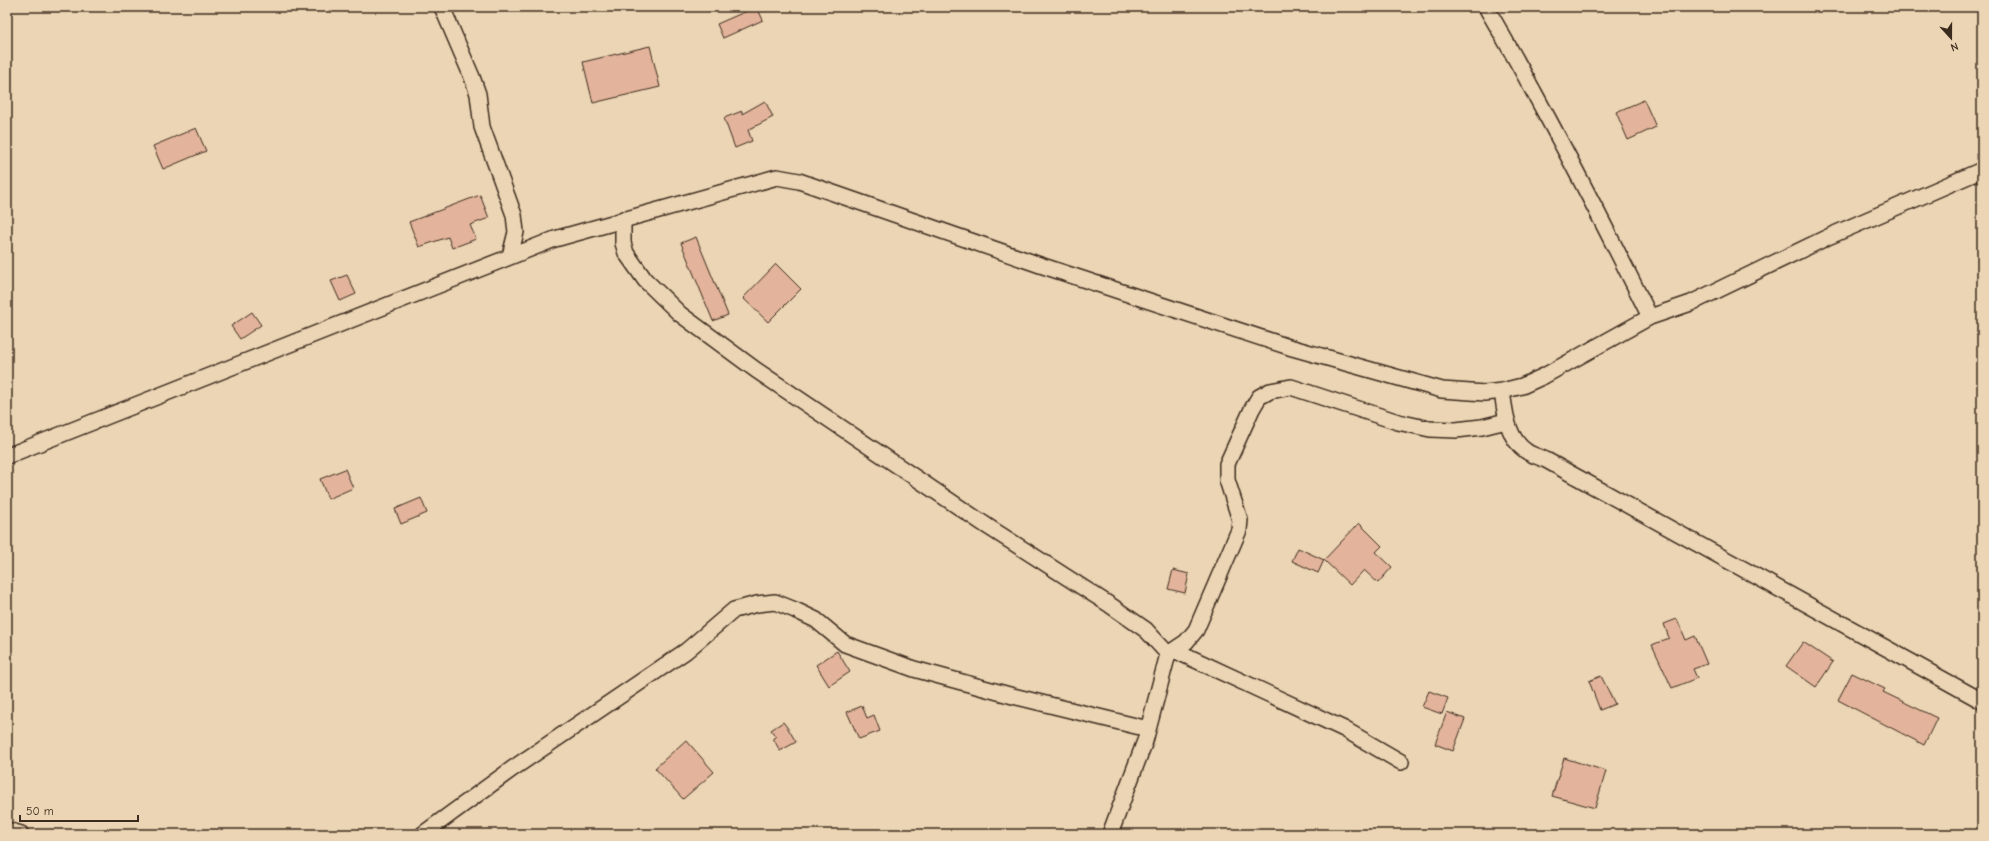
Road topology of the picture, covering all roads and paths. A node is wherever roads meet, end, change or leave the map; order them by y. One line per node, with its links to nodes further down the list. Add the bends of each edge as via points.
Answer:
1 (442, 7): 5 (street, via 478,94 482,127 514,215 516,232)
2 (1486, 7): 6 (street, via 1587,190)
3 (1982, 170): 6 (street, via 1830,236 1691,303)
4 (623, 220): 5 (street, via 554,238); 7 (street, via 777,177 786,177 1040,265 1289,347 1442,390 1485,393); 10 (street, via 622,239 626,253 645,280 680,314 756,370 987,526 1110,605 1146,630)
5 (510, 256): 9 (street)
6 (1650, 317): 7 (street, via 1544,376 1522,386)
7 (1502, 391): 8 (street)
8 (1506, 421): 10 (street, via 1456,430 1430,429 1398,422 1291,387 1275,390 1259,398 1227,464 1227,480 1240,520 1239,530 1196,630); 11 (street, via 1526,451)
9 (7, 456)
10 (1172, 653): 12 (street); 13 (street, via 1344,729)
11 (1982, 701)
12 (1148, 729): 16 (street, via 914,669 845,644 816,620 795,610 775,602 757,604 734,610 686,651 512,769); 17 (street)
13 (1401, 762)
14 (7, 830): 15 (street)
15 (20, 834)
16 (423, 834)
17 (1110, 834)

